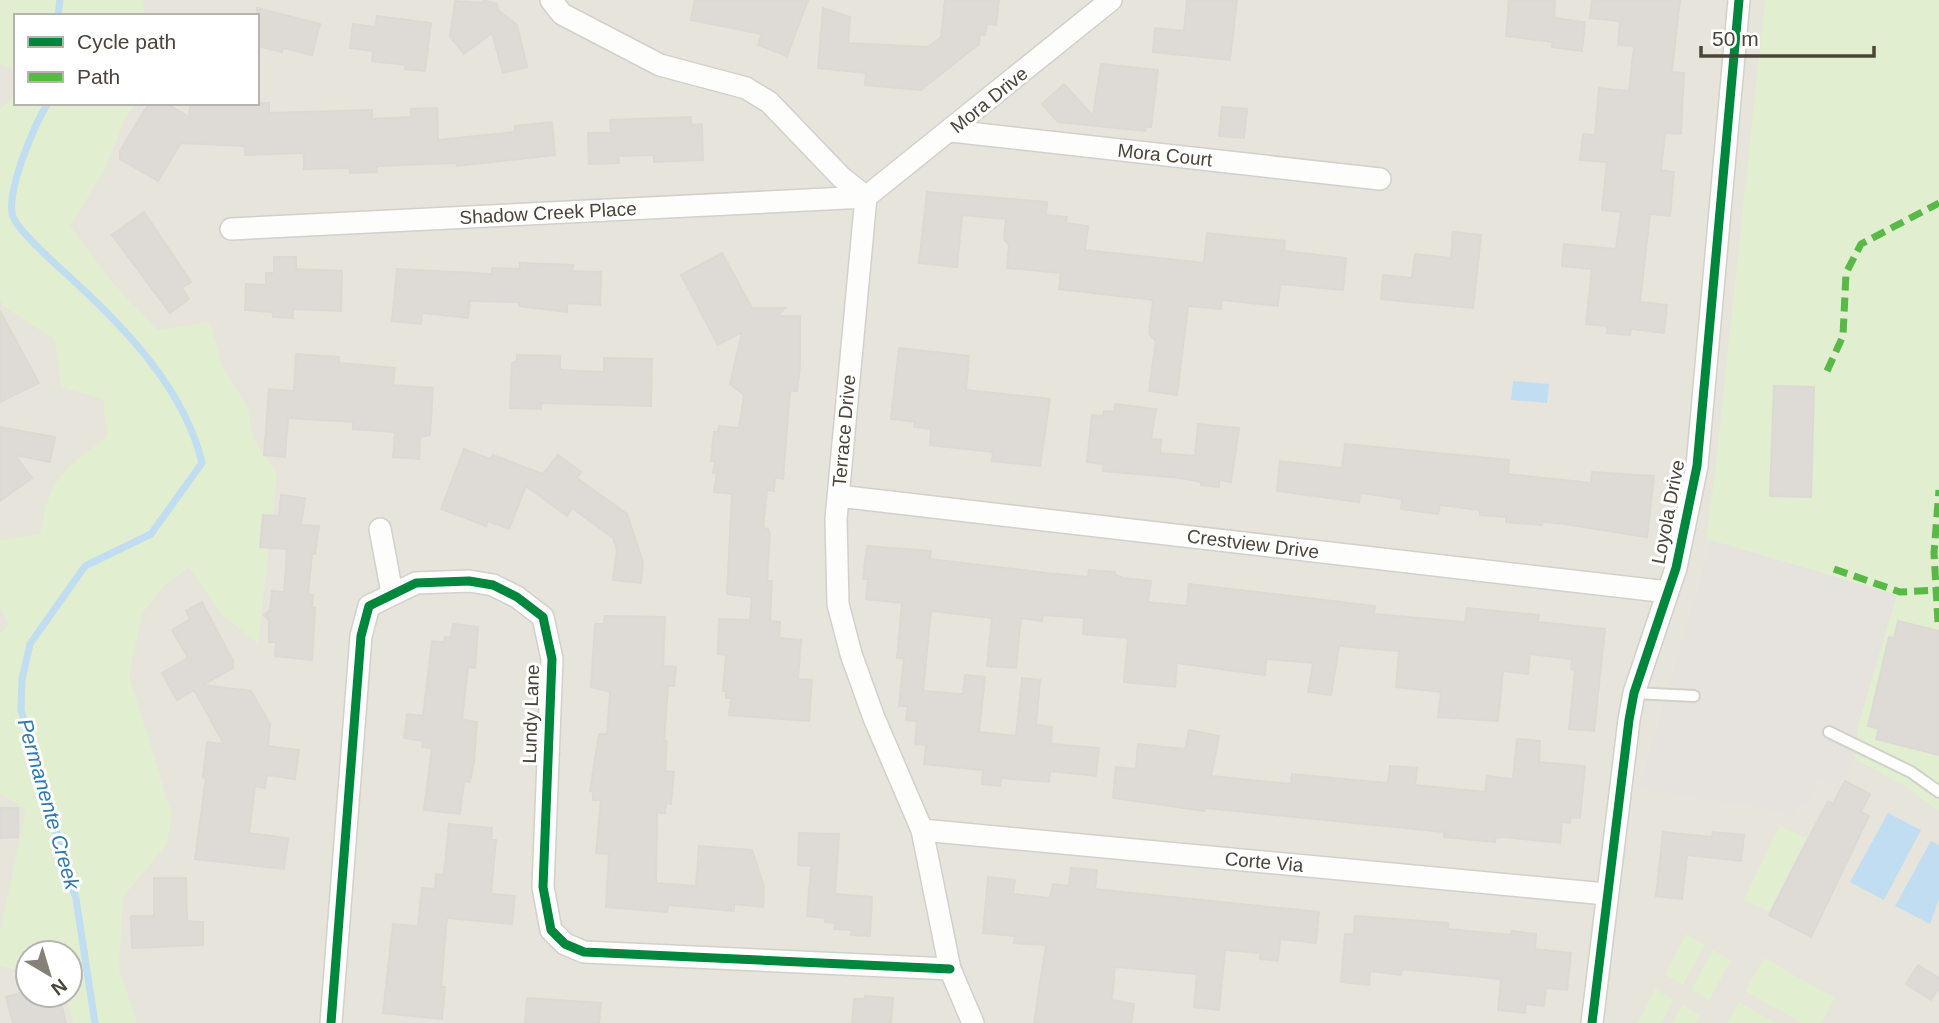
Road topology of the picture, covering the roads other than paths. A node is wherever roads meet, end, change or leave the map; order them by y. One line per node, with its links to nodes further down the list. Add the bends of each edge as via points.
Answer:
1 (551, 0): 6 (street, via 562,14 660,65 746,88 769,102)
2 (1111, 0): 4 (street, Mora Drive)
3 (1739, 0): 10 (street, Loyola Drive, via 1697,466 1687,526)
4 (951, 131): 5 (street, Mora Court); 6 (street, Mora Drive)
5 (1380, 179)
6 (866, 197): 7 (street, Shadow Creek Place); 8 (street, Terrace Drive)
7 (231, 229)
8 (838, 496): 10 (street, Crestview Drive); 16 (street, Terrace Drive, via 835,542 842,621 874,718)
9 (380, 529): 11 (street)
10 (1668, 592): 12 (street, Loyola Drive)
11 (393, 593): 18 (street, Lundy Lane, via 416,583 468,581 493,585 543,617 551,659 543,887 551,930 565,944 583,952); 19 (street, Lundy Lane, via 369,606 357,668)
12 (1634, 694): 13 (lane); 17 (street, Loyola Drive)
13 (1694, 696)
14 (1829, 732): 15 (lane, via 1911,772)
15 (1939, 792)
16 (922, 830): 17 (street, Corte Via); 18 (street, Terrace Drive)
17 (1606, 894): 21 (street, Loyola Drive)
18 (950, 969): 20 (street, Terrace Drive)
19 (331, 1023)
20 (973, 1023)
21 (1592, 1023)

